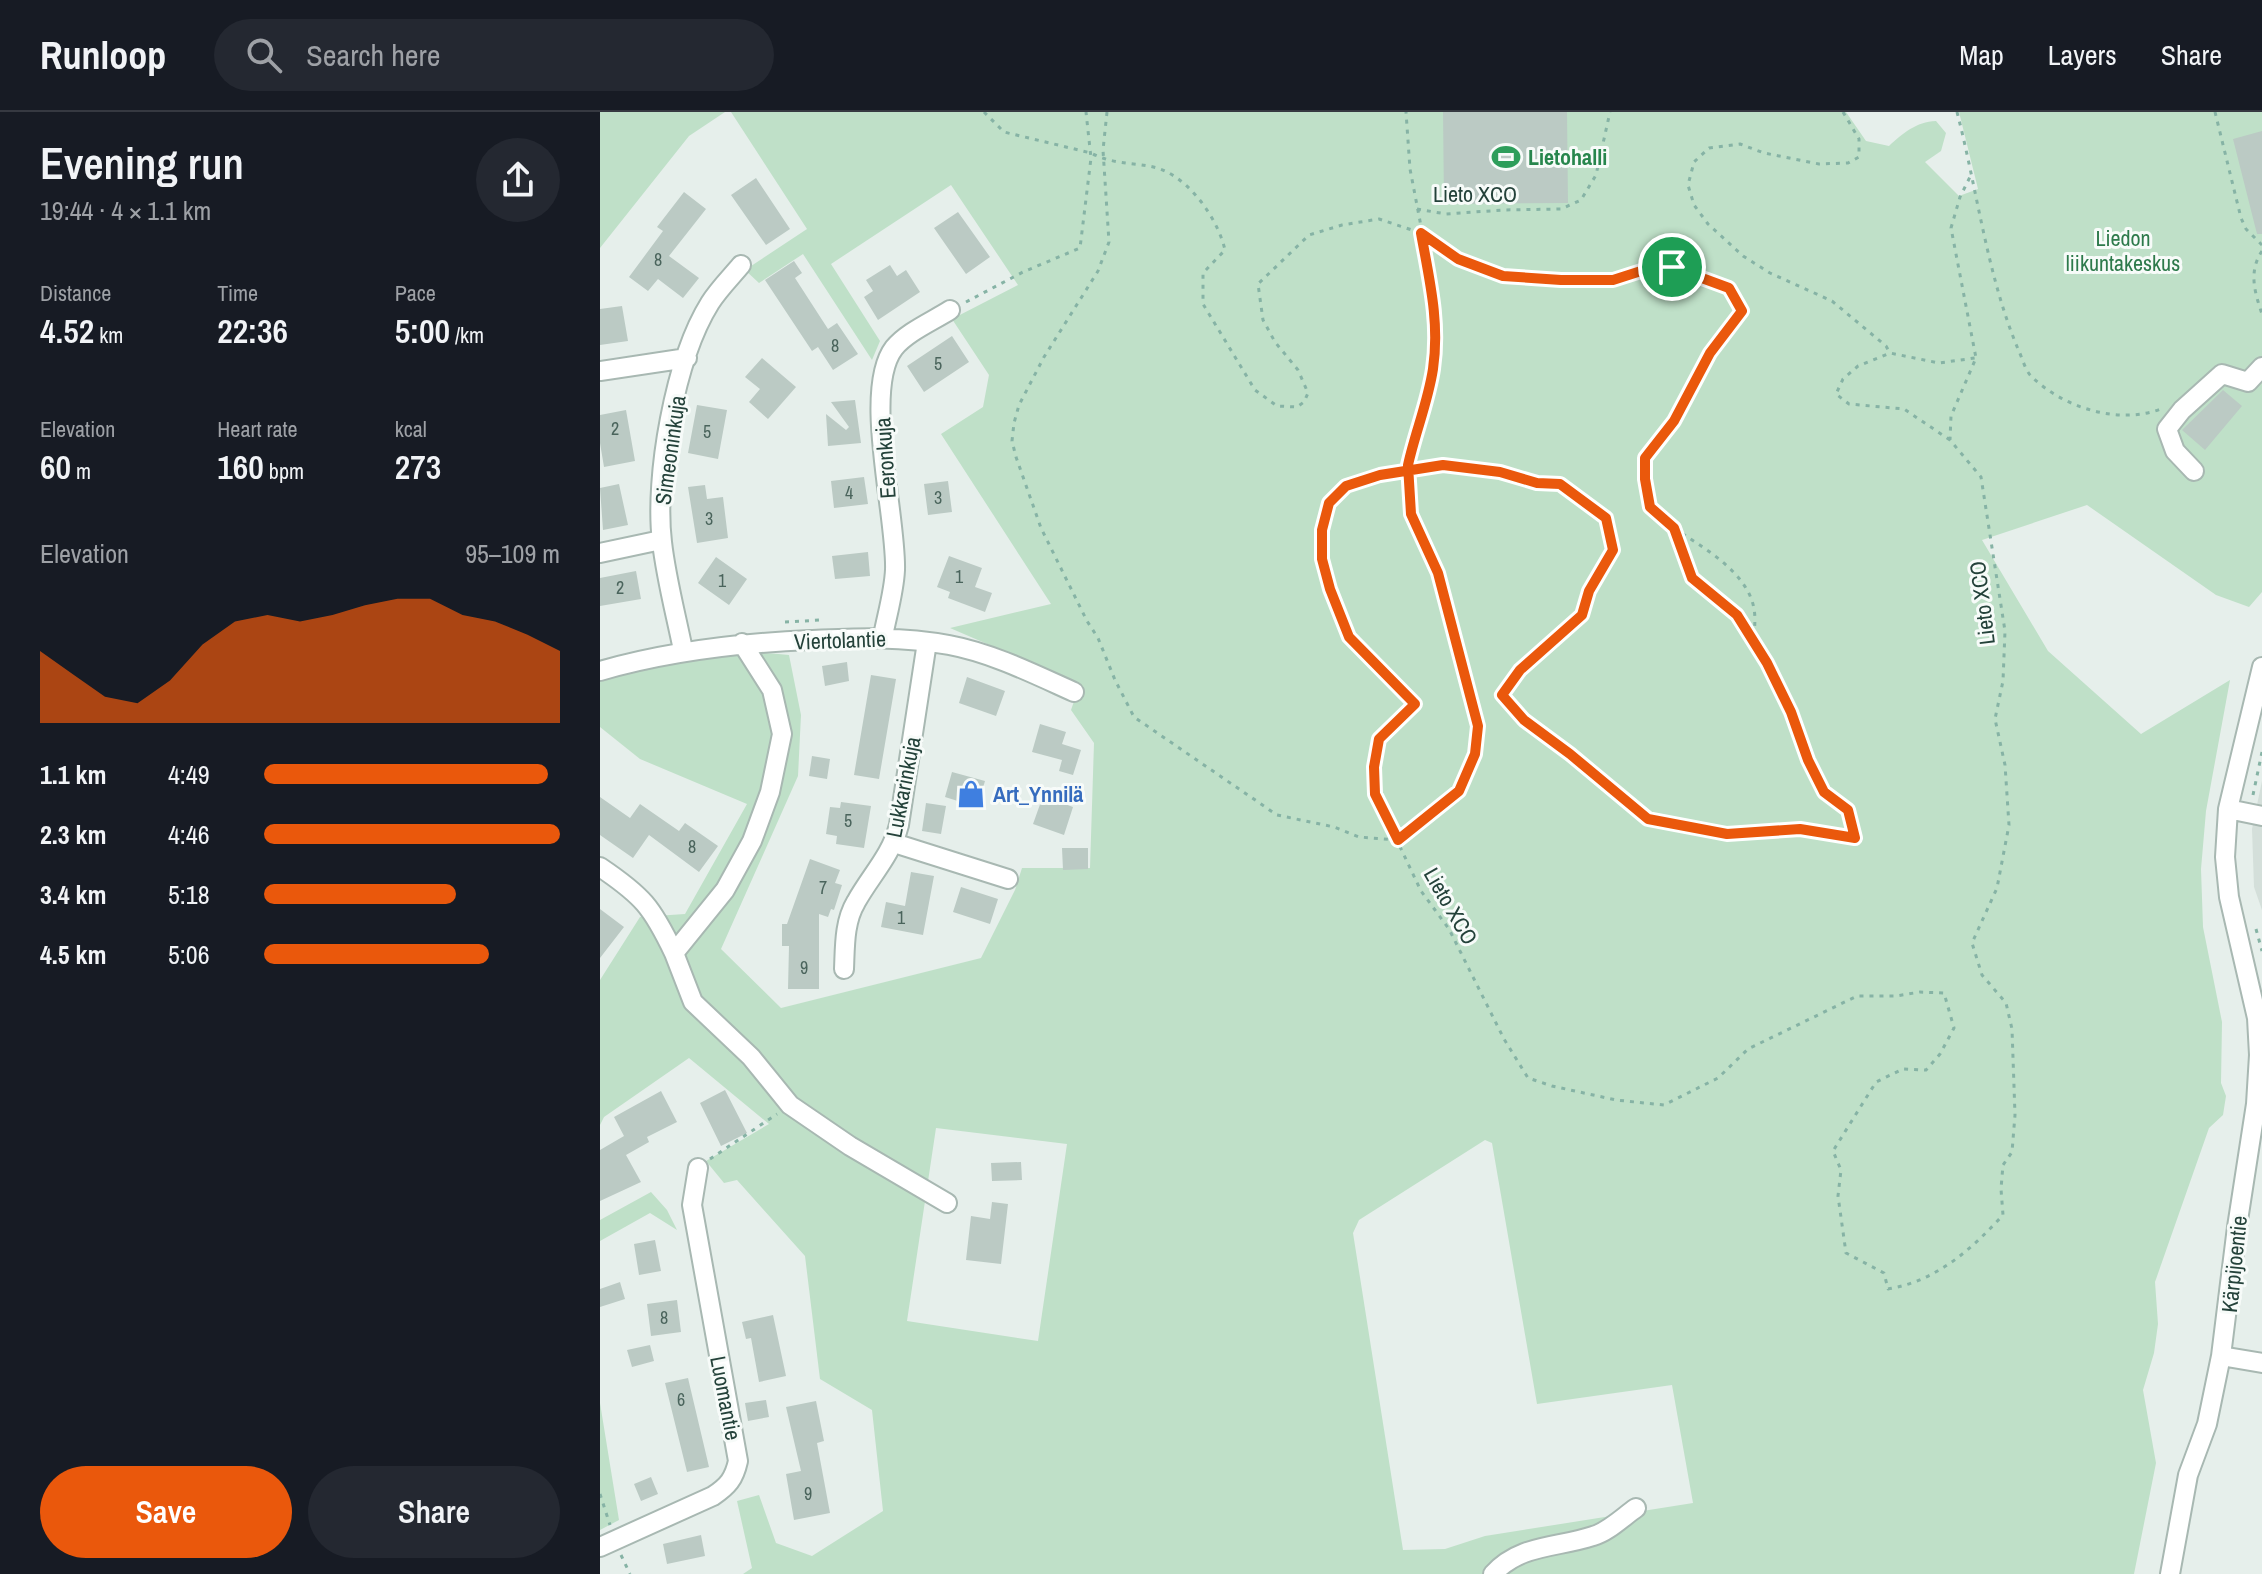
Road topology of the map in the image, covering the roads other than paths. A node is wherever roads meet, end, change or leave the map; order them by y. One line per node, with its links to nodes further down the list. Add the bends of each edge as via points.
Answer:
1 (741, 265): 3 (street, Simeoninkuja, via 710,303)
2 (950, 310): 9 (street, Eeronkuja, via 896,346 882,384 881,432 895,572)
3 (687, 358): 5 (street); 7 (street, Simeoninkuja, via 668,431)
4 (2262, 367): 6 (street, via 2248,382 2222,374 2167,429 2175,451)
5 (600, 371)
6 (2194, 471)
7 (661, 540): 8 (street); 12 (street, Simeoninkuja)
8 (600, 553)
9 (883, 636): 10 (street, Viertolantie); 11 (street, Viertolantie)
10 (927, 642): 15 (street, Viertolantie, via 991,656); 18 (street, Lukkarinkuja)
11 (742, 643): 12 (street, Viertolantie); 21 (street, via 772,690 782,734 770,792 752,841 725,890)
12 (683, 650): 14 (street, Viertolantie)
13 (2262, 667): 16 (street, Kärpijoentie)
14 (600, 671)
15 (1074, 692)
16 (2228, 809): 17 (street); 23 (street, Kärpijoentie, via 2229,897)
17 (2256, 815)
18 (894, 843): 20 (street); 22 (street, Lukkarinkuja, via 854,904)
19 (600, 867): 21 (street, via 626,884 657,916)
20 (1008, 879)
21 (674, 953): 25 (street, via 693,1002 751,1057 790,1105)
22 (844, 969)
23 (2256, 975): 26 (street, Kärpijoentie, via 2256,1104)
24 (698, 1168): 29 (street, Luomantie, via 692,1205 738,1461 735,1476 713,1496)
25 (947, 1203)
26 (2221, 1356): 27 (street); 31 (street, Kärpijoentie, via 2207,1424 2188,1475)
27 (2262, 1363)
28 (1636, 1508): 30 (street, via 1596,1536 1521,1552)
29 (607, 1543)
30 (1493, 1574)
31 (2170, 1574)

